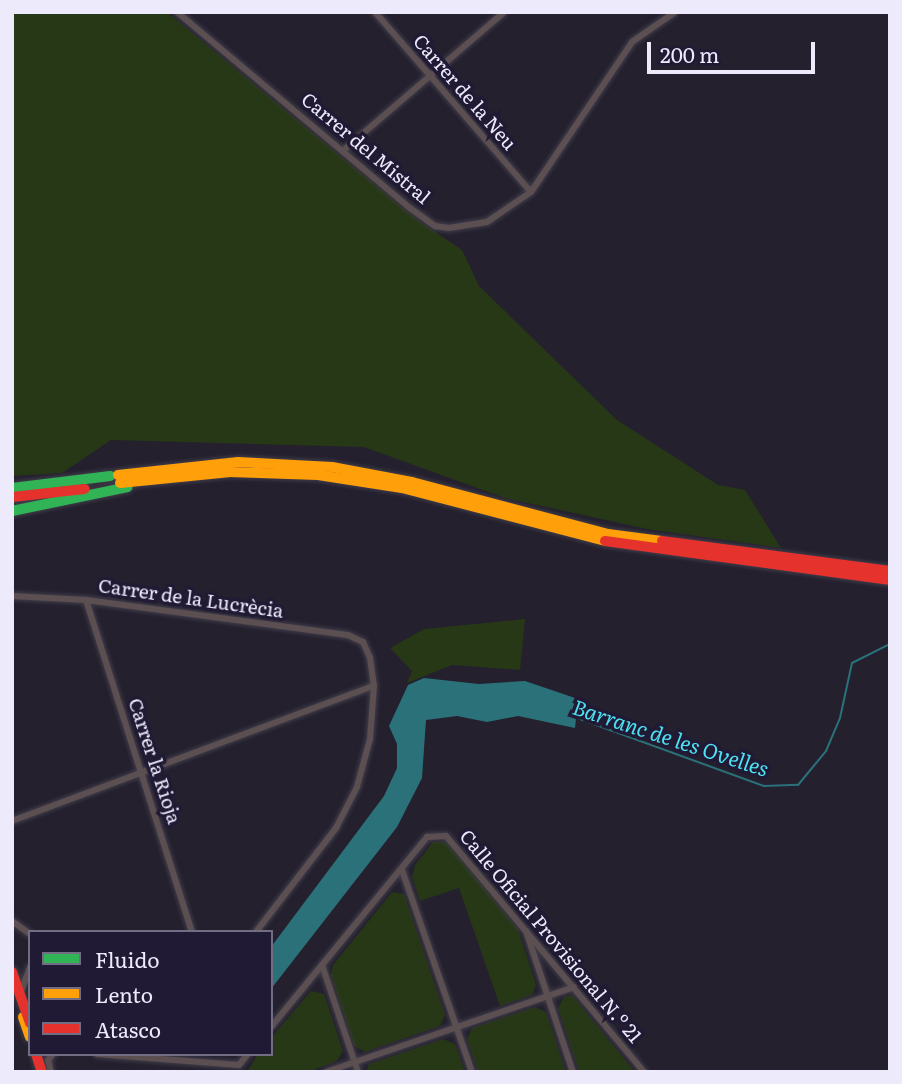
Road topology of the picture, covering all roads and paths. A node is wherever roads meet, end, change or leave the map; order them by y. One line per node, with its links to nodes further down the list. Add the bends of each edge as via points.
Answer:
1 (177, 12): 6 (street, Carrer del Mistral)
2 (375, 12): 5 (street, Carrer de la Neu)
3 (504, 12): 5 (street)
4 (675, 12): 7 (street, Carrer del Mistral, via 632,42)
5 (431, 77): 6 (street); 7 (street, Carrer de la Neu)
6 (345, 149): 7 (street, Carrer del Mistral, via 435,226 486,222)
7 (531, 191)
8 (265, 472): 9 (main road); 12 (main road, via 138,486); 13 (main road, via 376,483 614,544)
9 (116, 479): 10 (main road); 11 (main road); 13 (main road, via 209,464 332,467 412,482 580,528)
10 (12, 488)
11 (12, 497)
12 (12, 511)
13 (804, 565): 14 (main road)
14 (888, 575)
15 (12, 596): 16 (street, Carrer de la Lucrècia)
16 (86, 600): 17 (street, Carrer de la Lucrècia, via 348,635 363,642); 18 (street, Carrer la Rioja)
17 (374, 686): 18 (street); 23 (street, via 366,757 351,803)
18 (142, 773): 19 (street); 22 (street, Carrer la Rioja)
19 (12, 821)
20 (402, 870): 21 (street, Calle Oficial Provisional N.º 21, via 427,836 446,836); 24 (street); 32 (street)
21 (525, 927): 27 (street, Calle Oficial Provisional N.º 21); 29 (street)
22 (191, 930)
23 (257, 930)
24 (322, 965): 31 (street); 35 (street)
25 (28, 971): 28 (street)
26 (12, 972): 28 (main road)
27 (574, 987): 29 (street); 41 (street, Calle Oficial Provisional N.º 21)
28 (15, 994): 30 (main road); 33 (main road)
29 (547, 996): 32 (street); 40 (street)
30 (28, 1019)
31 (273, 1025)
32 (457, 1027): 35 (street); 39 (street)
33 (28, 1031)
34 (116, 1056): 36 (street)
35 (354, 1062): 37 (street); 38 (street)
36 (240, 1069)
37 (326, 1072)
38 (358, 1072)
39 (472, 1072)
40 (573, 1072)
41 (644, 1072)

